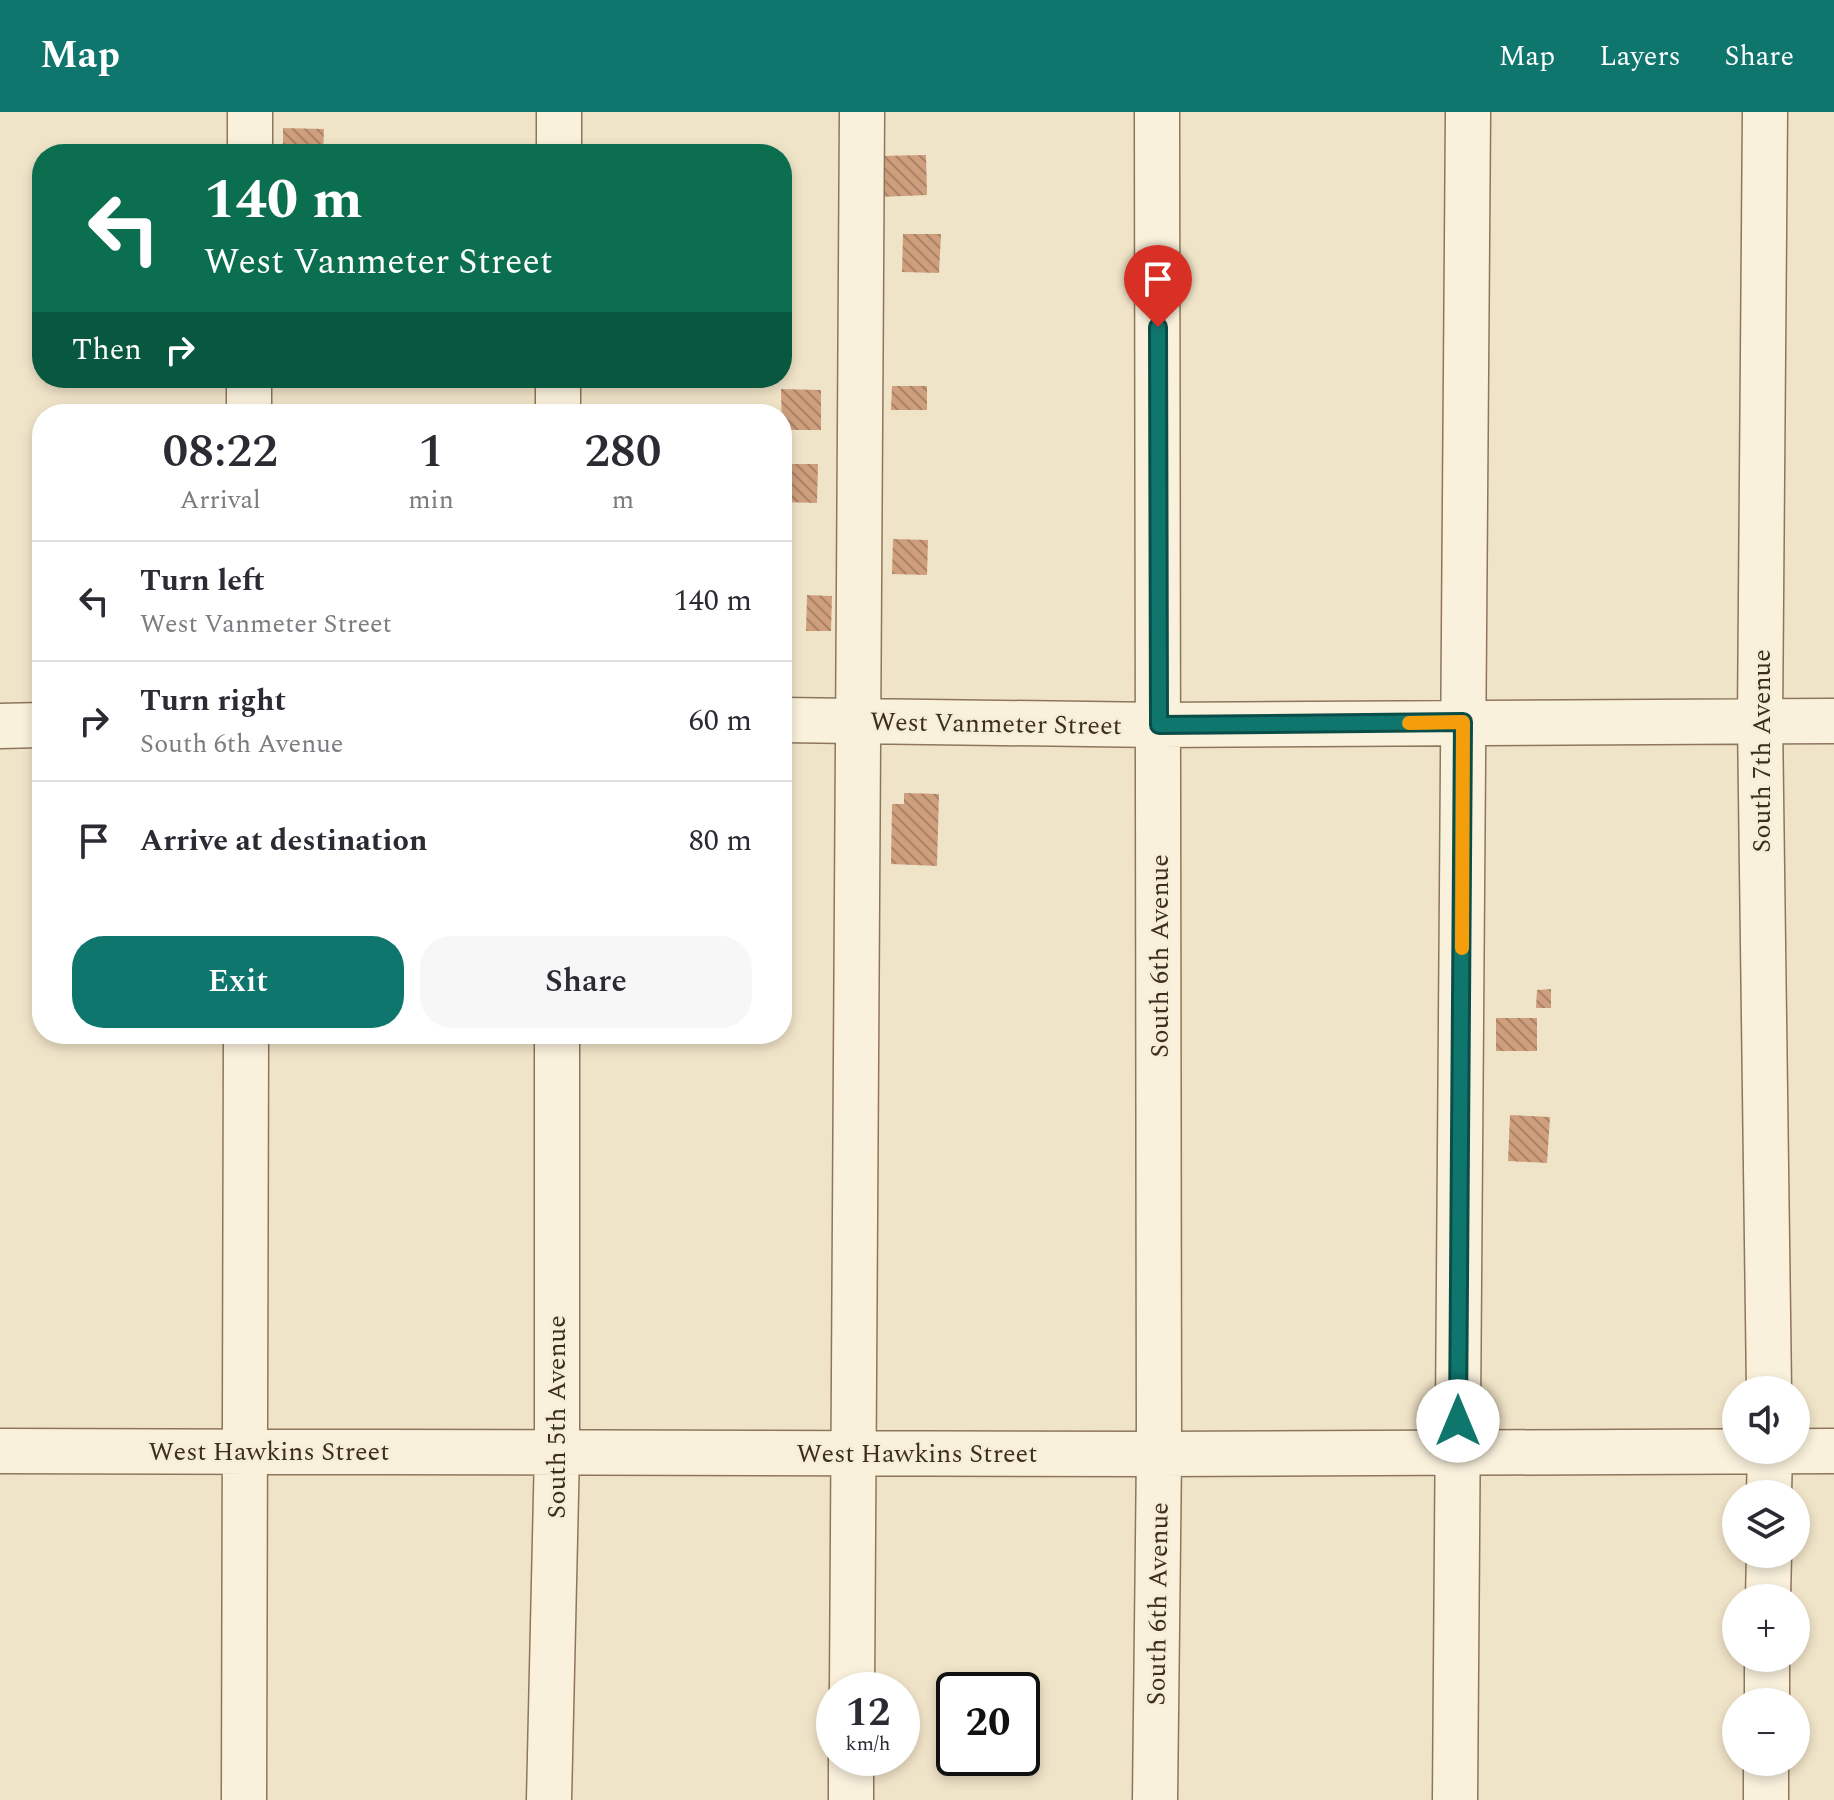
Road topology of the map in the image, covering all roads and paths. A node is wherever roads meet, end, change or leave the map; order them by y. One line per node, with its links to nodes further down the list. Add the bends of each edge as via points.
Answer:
1 (250, 112): 7 (street)
2 (559, 112): 8 (street)
3 (862, 112): 11 (street)
4 (1157, 112): 15 (street, South 6th Avenue)
5 (1468, 112): 13 (street)
6 (1765, 112): 10 (street, South 7th Avenue)
7 (250, 144)
8 (559, 144)
9 (792, 720): 11 (street, West Vanmeter Street)
10 (1760, 720): 12 (street, West Vanmeter Street); 13 (street, West Vanmeter Street); 19 (street, South 7th Avenue)
11 (858, 721): 15 (street, West Vanmeter Street); 24 (street)
12 (1834, 721)
13 (1463, 722): 15 (street, West Vanmeter Street); 25 (street)
14 (32, 725): 16 (street)
15 (1159, 725): 26 (street, South 6th Avenue)
16 (0, 726)
17 (246, 1044): 21 (street)
18 (557, 1044): 22 (street, South 5th Avenue)
19 (1769, 1376)
20 (0, 1451): 21 (street, West Hawkins Street)
21 (245, 1451): 22 (street, West Hawkins Street); 31 (street)
22 (557, 1451): 24 (street, West Hawkins Street); 32 (street, South 5th Avenue)
23 (1834, 1451): 27 (street, West Hawkins Street)
24 (853, 1453): 26 (street, West Hawkins Street); 28 (street)
25 (1458, 1453): 26 (street, West Hawkins Street); 27 (street, West Hawkins Street); 35 (street)
26 (1159, 1454): 34 (street, South 6th Avenue)
27 (1769, 1465)
28 (852, 1672)
29 (851, 1776): 33 (street)
30 (1766, 1776): 36 (street)
31 (244, 1800)
32 (549, 1800)
33 (851, 1800)
34 (1155, 1800)
35 (1455, 1800)
36 (1766, 1800)

